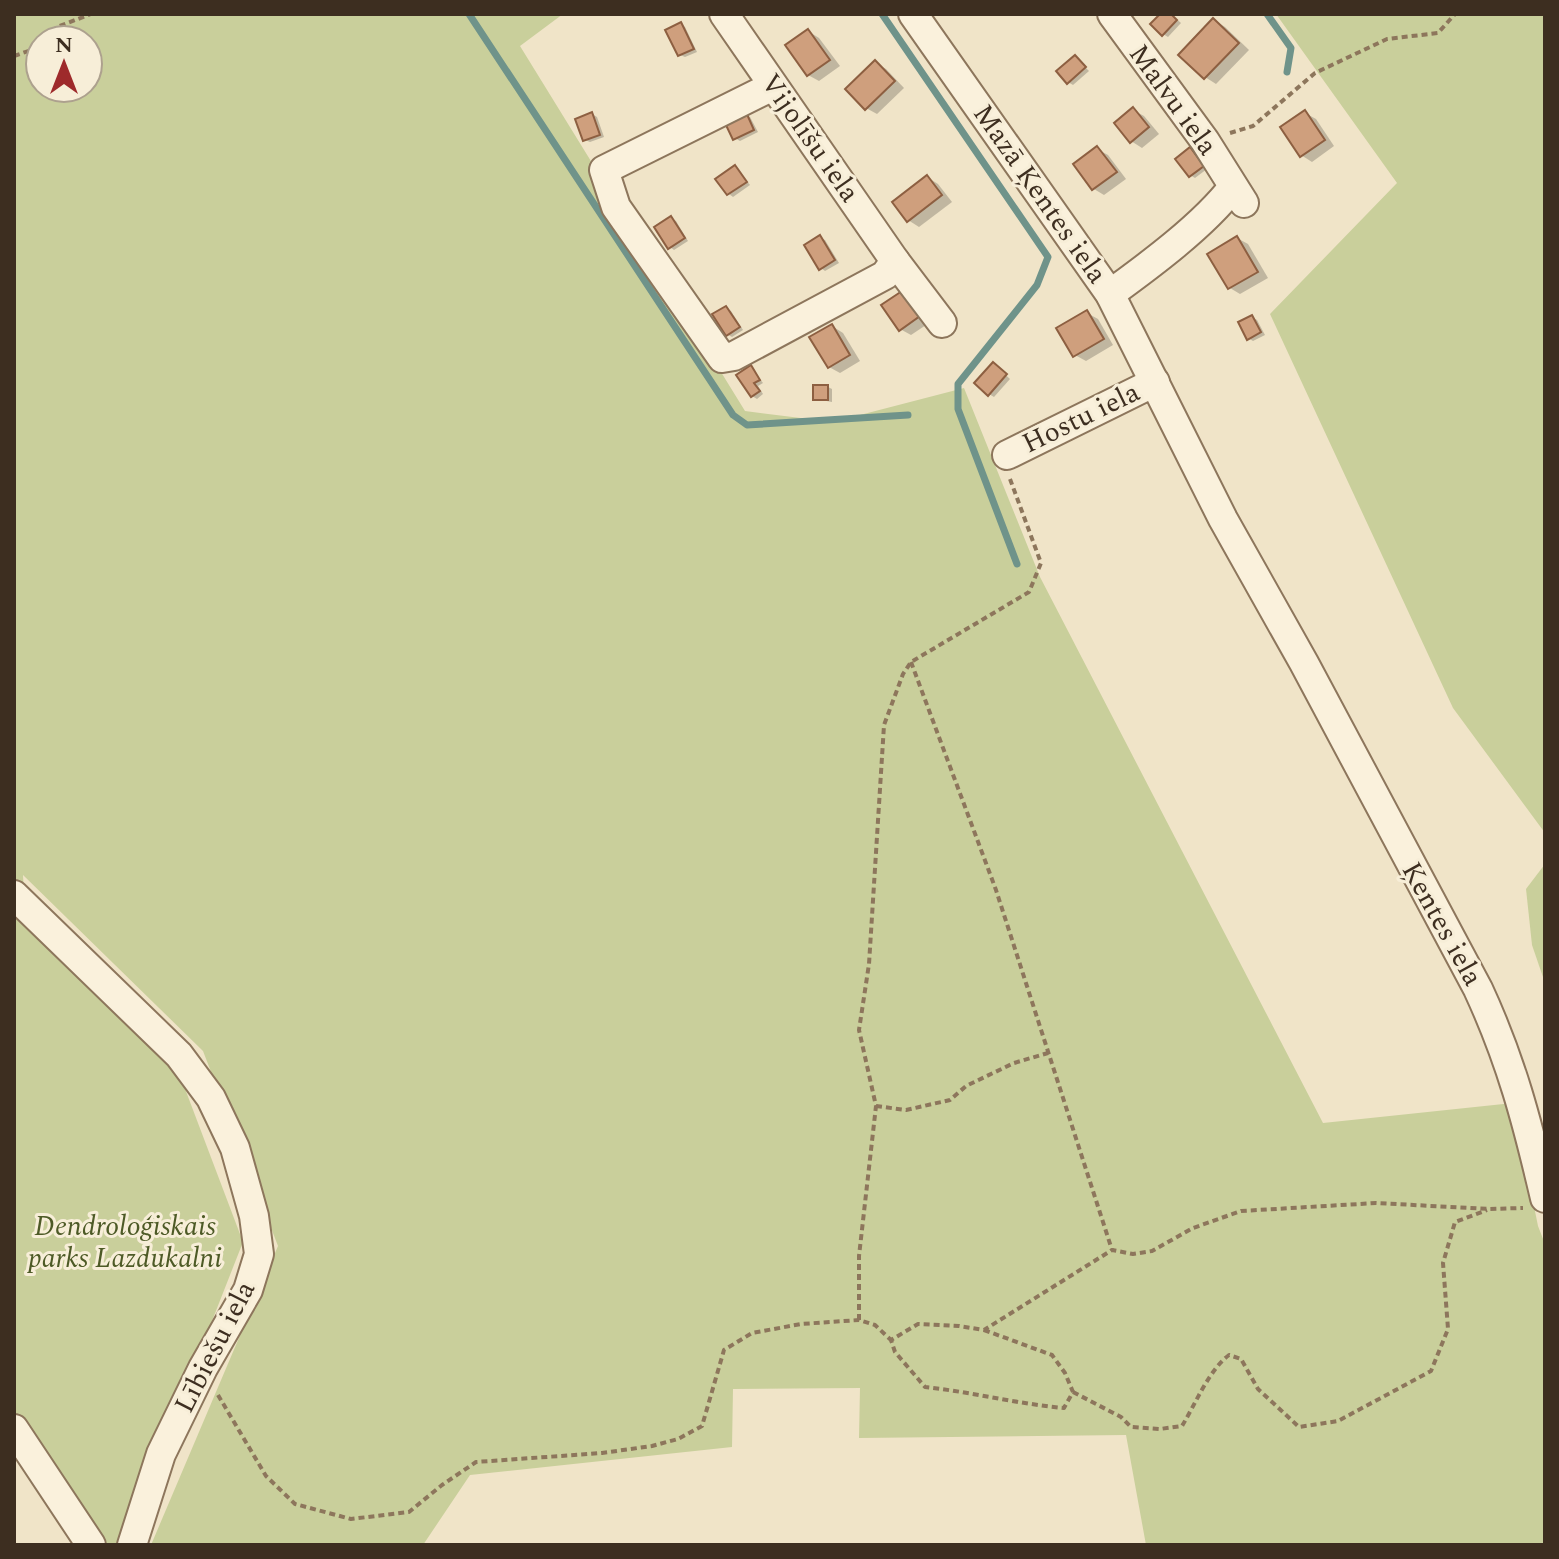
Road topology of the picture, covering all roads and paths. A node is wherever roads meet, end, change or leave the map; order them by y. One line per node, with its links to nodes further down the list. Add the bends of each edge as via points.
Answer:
1 (91, 14): 6 (path)
2 (724, 14): 7 (street, Vijolīšu iela)
3 (913, 14): 10 (street, Mazā Ķentes iela)
4 (1112, 14): 8 (street, Malvu iela)
5 (1455, 14): 8 (path, via 1438,33 1387,39 1315,73 1253,126)
6 (65, 24)
7 (773, 86): 9 (street, Vijolīšu iela); 9 (street, via 604,170 616,207 722,358 885,275)
8 (1205, 141): 10 (street, Malvu iela, via 1239,195 1220,203)
9 (895, 261): 11 (street, Vijolīšu iela)
10 (1110, 294): 12 (street, Mazā Ķentes iela)
11 (942, 323)
12 (1155, 382): 13 (street, Hostu iela); 15 (street, Mazā Ķentes iela, via 1223,519)
13 (1007, 455): 14 (path, via 1009,476 1041,563 1029,592)
14 (911, 662): 17 (path, via 996,890); 18 (path, via 884,725 869,964 859,1030)
15 (1304, 663): 19 (street, Ķentes iela, via 1501,1039 1528,1125)
16 (14, 895): 25 (street, Lībiešu iela, via 179,1055 211,1098 235,1148 259,1254 248,1290)
17 (1048, 1053): 18 (path, via 966,1086 950,1100 906,1110); 21 (path)
18 (876, 1106): 22 (path, via 859,1256)
19 (1538, 1203): 20 (path)
20 (1489, 1209): 21 (path, via 1376,1203 1241,1211 1193,1228 1152,1251); 26 (path, via 1455,1222 1443,1263 1448,1329 1431,1371 1338,1421 1299,1427 1258,1389 1241,1359 1229,1355 1215,1366 1182,1426 1131,1427)
21 (1112, 1250): 23 (path)
22 (859, 1320): 24 (path, via 875,1325); 25 (path, via 752,1333 724,1350 702,1426 678,1439 602,1453 476,1462 409,1512 351,1519 295,1504 266,1476)
23 (984, 1330): 24 (path, via 918,1324); 26 (path, via 1052,1355)
24 (891, 1340): 26 (path, via 925,1387 1064,1408)
25 (203, 1368): 29 (street, Lībiešu iela, via 161,1454)
26 (1073, 1392)
27 (14, 1429): 28 (street)
28 (91, 1545)
29 (132, 1545)

